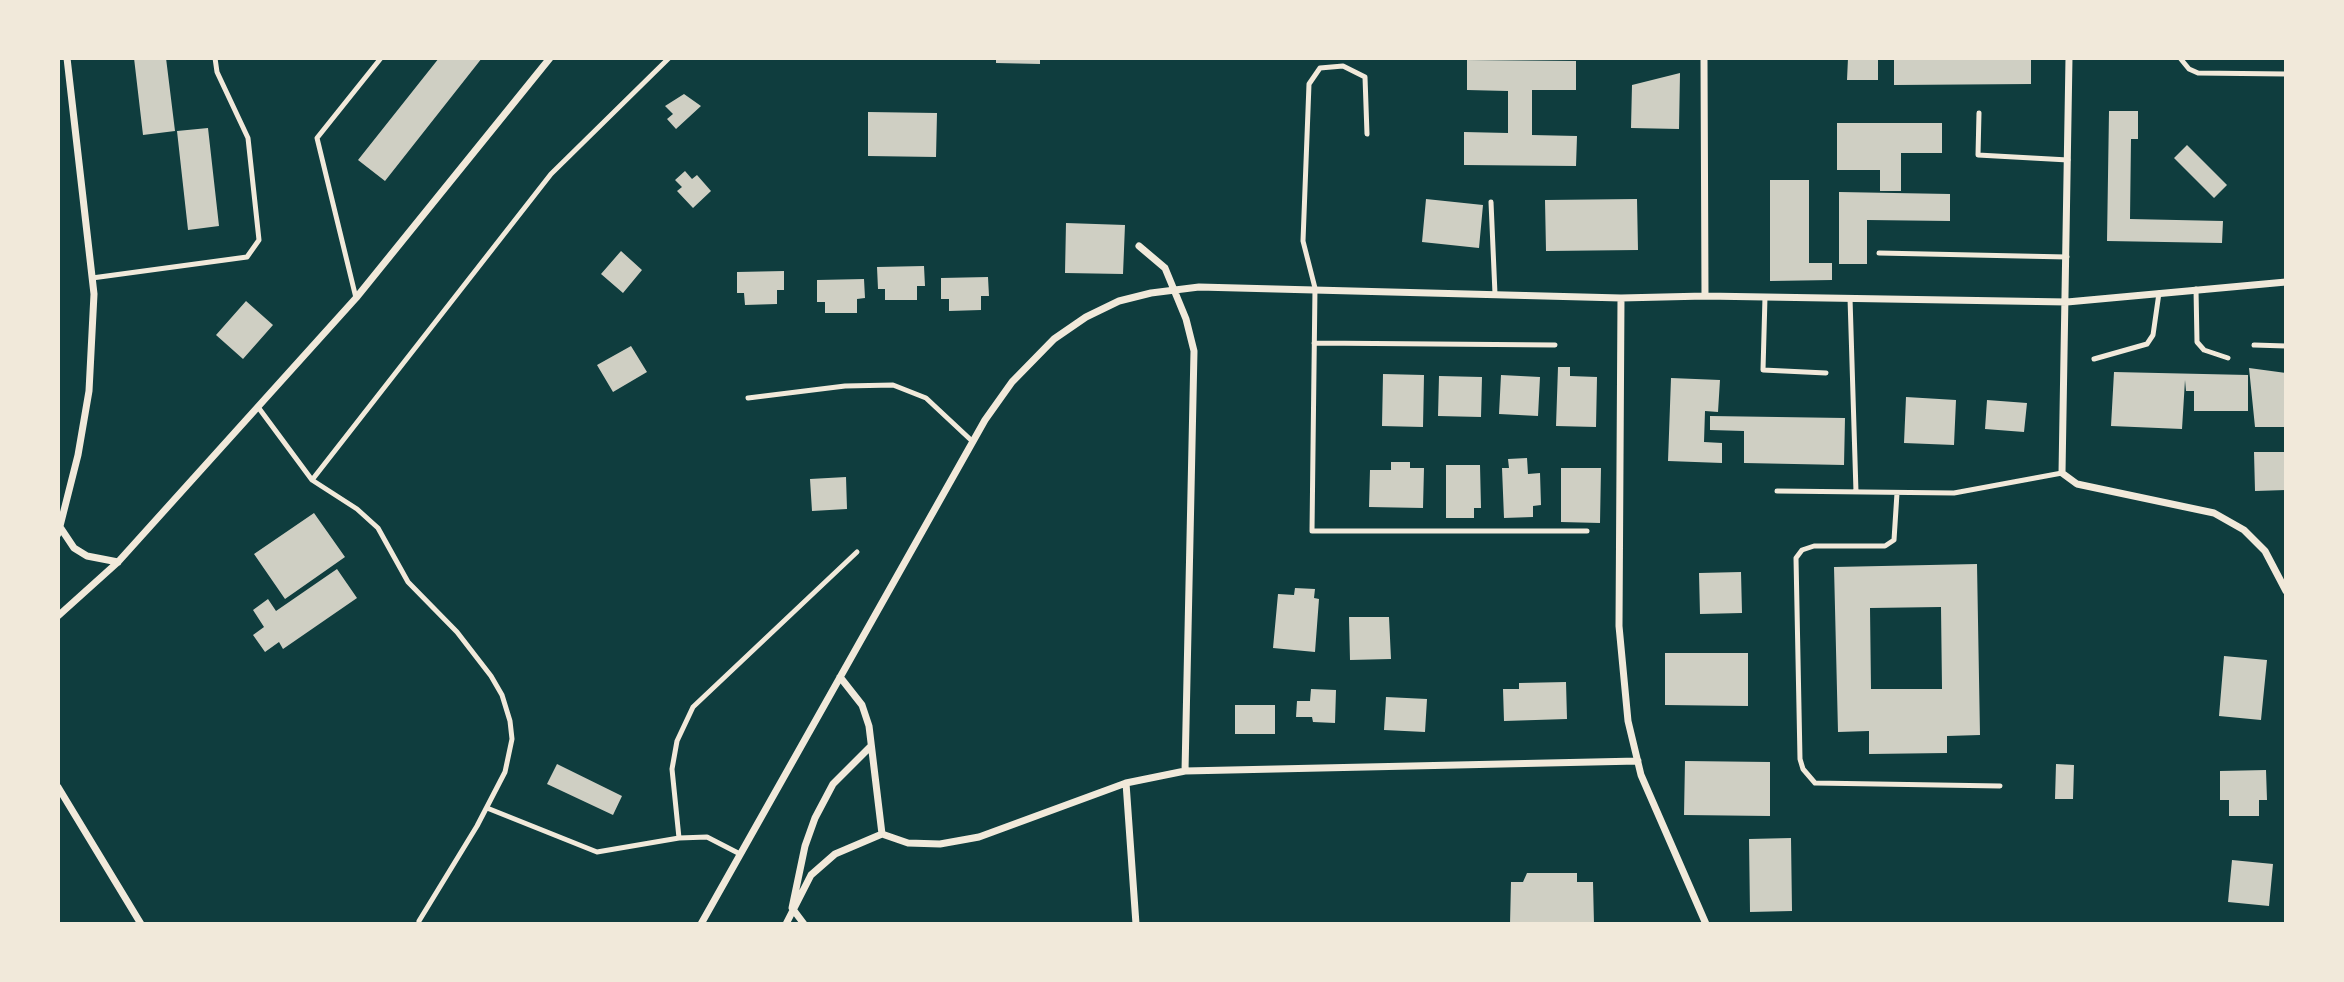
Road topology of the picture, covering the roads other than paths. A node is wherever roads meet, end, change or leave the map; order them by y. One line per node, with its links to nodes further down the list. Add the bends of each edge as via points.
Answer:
1 (66, 58): 17 (street)
2 (215, 58): 17 (lane, via 248,138 259,240 247,257)
3 (380, 58): 26 (lane, via 317,138)
4 (551, 58): 26 (street)
5 (669, 58): 41 (lane, via 551,174)
6 (1704, 58): 24 (street)
7 (2069, 58): 12 (street)
8 (2180, 58): 9 (lane, via 2198,73)
9 (2286, 74)
10 (1979, 113): 12 (lane, via 1978,155)
11 (1367, 134): 19 (lane, via 1365,77 1343,66 1320,68 1309,84 1303,241)
12 (2068, 160): 16 (street)
13 (1491, 202): 23 (lane)
14 (1139, 246): 20 (street, via 1166,268)
15 (1879, 253): 16 (lane)
16 (2067, 257): 29 (street)
17 (92, 278): 45 (street, via 89,391)
18 (2286, 282): 21 (street)
19 (1315, 288): 20 (street); 23 (street); 30 (lane)
20 (1175, 289): 39 (street, via 1118,301 1054,339 1012,382); 54 (street, via 1192,336 1196,375)
21 (2196, 289): 22 (street); 34 (lane, via 2197,342 2204,350)
22 (2159, 293): 29 (street); 35 (lane, via 2153,335 2147,345)
23 (1495, 294): 27 (street)
24 (1704, 296): 25 (street); 27 (street)
25 (1765, 297): 28 (street); 36 (lane, via 1763,370)
26 (356, 298): 38 (street)
27 (1621, 298): 53 (street, via 1619,626 1628,721)
28 (1850, 298): 29 (street); 43 (lane)
29 (2067, 302): 40 (street)
30 (1314, 343): 31 (lane); 46 (lane, via 1312,531)
31 (1555, 345)
32 (2254, 345): 33 (lane)
33 (2286, 346)
34 (2228, 358)
35 (2094, 359)
36 (1826, 373)
37 (748, 398): 39 (lane, via 892,385 926,398)
38 (258, 407): 41 (lane); 48 (street)
39 (972, 441): 51 (street)
40 (2062, 473): 44 (lane, via 1954,493); 49 (street, via 2077,484 2222,518 2244,530 2265,551)
41 (312, 480): 58 (lane, via 378,528 408,582 457,632 502,695 512,739 505,772)
42 (1777, 491): 43 (lane)
43 (1856, 492): 44 (lane)
44 (1897, 493): 56 (lane, via 1894,540 1885,546 1814,547 1802,550 1796,558 1803,769 1815,783)
45 (59, 531): 48 (street, via 87,556)
46 (1587, 531)
47 (857, 552): 60 (lane, via 693,707 677,741 672,769)
48 (118, 562): 50 (street)
49 (2286, 591)
50 (58, 616)
51 (840, 677): 52 (street, via 862,705); 61 (street)
52 (871, 746): 59 (street); 62 (street, via 833,784 815,818)
53 (1638, 761): 54 (street); 69 (street)
54 (1185, 771): 55 (street)
55 (1126, 783): 59 (street, via 979,837 940,844 908,843); 68 (street)
56 (2000, 786)
57 (58, 787): 64 (street)
58 (486, 808): 60 (lane, via 597,852); 63 (lane)
59 (883, 834): 62 (street, via 835,854 811,875)
60 (678, 838): 61 (lane, via 707,837)
61 (740, 854): 65 (street)
62 (792, 908): 66 (street); 67 (street)
63 (419, 921)
64 (141, 924)
65 (701, 924)
66 (786, 924)
67 (804, 924)
68 (1136, 924)
69 (1706, 924)

